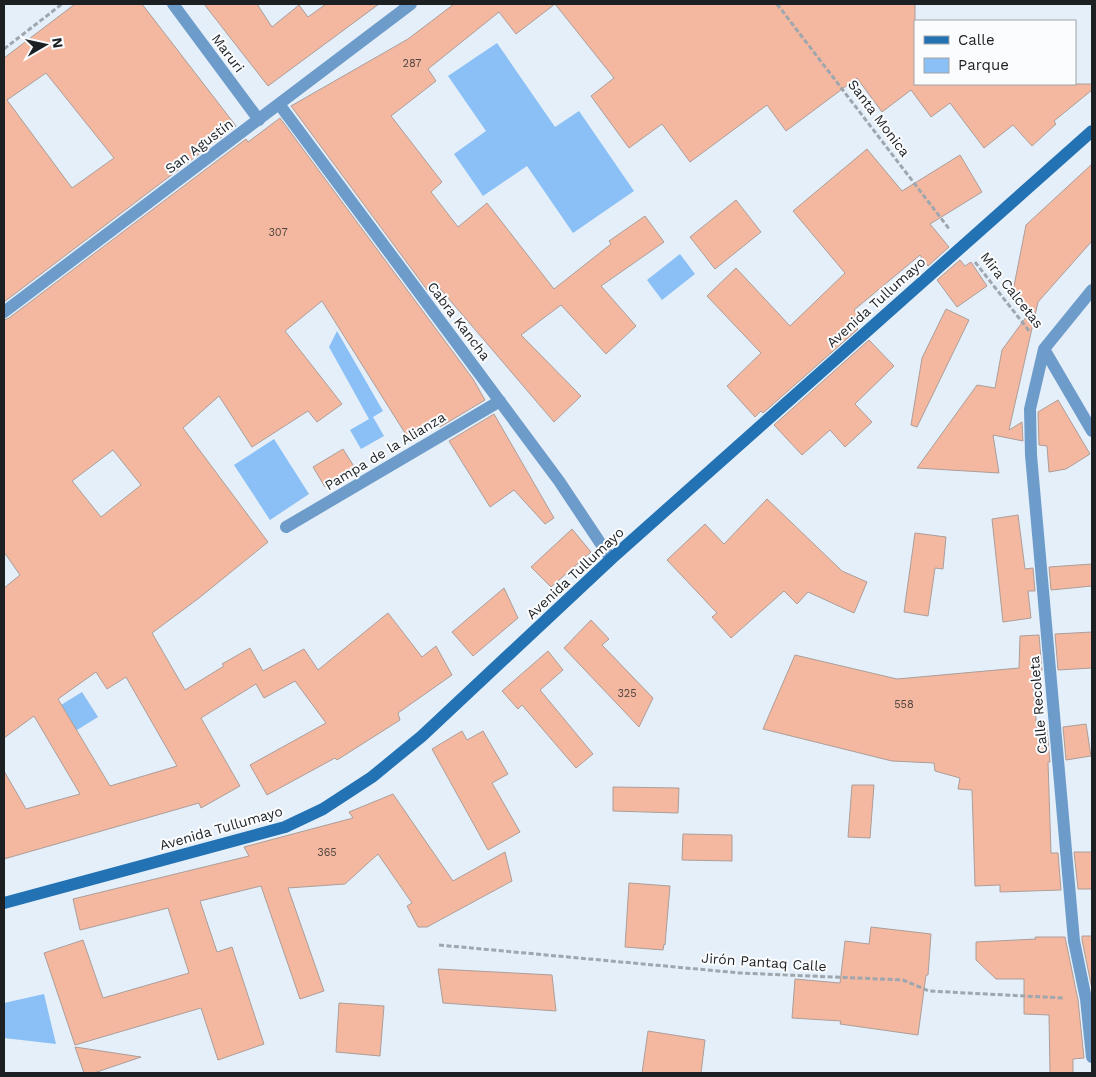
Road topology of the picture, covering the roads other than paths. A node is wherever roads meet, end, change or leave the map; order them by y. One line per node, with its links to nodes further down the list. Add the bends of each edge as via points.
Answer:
1 (173, 4): 4 (street, Maruri)
2 (411, 4): 3 (street, San Agustín)
3 (279, 104): 4 (street, San Agustín); 9 (street, Cabra Kancha)
4 (258, 120): 7 (street, San Agustín)
5 (1092, 131): 12 (street, Avenida Tullumayo)
6 (1092, 290): 8 (street)
7 (4, 312)
8 (1044, 349): 10 (street); 14 (street, Calle Recoleta, via 1030,409 1031,455 1074,941 1086,999)
9 (500, 401): 11 (street, Pampa de la Alianza); 12 (street, Cabra Kancha)
10 (1092, 431)
11 (286, 527)
12 (612, 559): 13 (street, Avenida Tullumayo, via 422,736 372,777 323,810 285,827)
13 (4, 903)
14 (1092, 1057)

